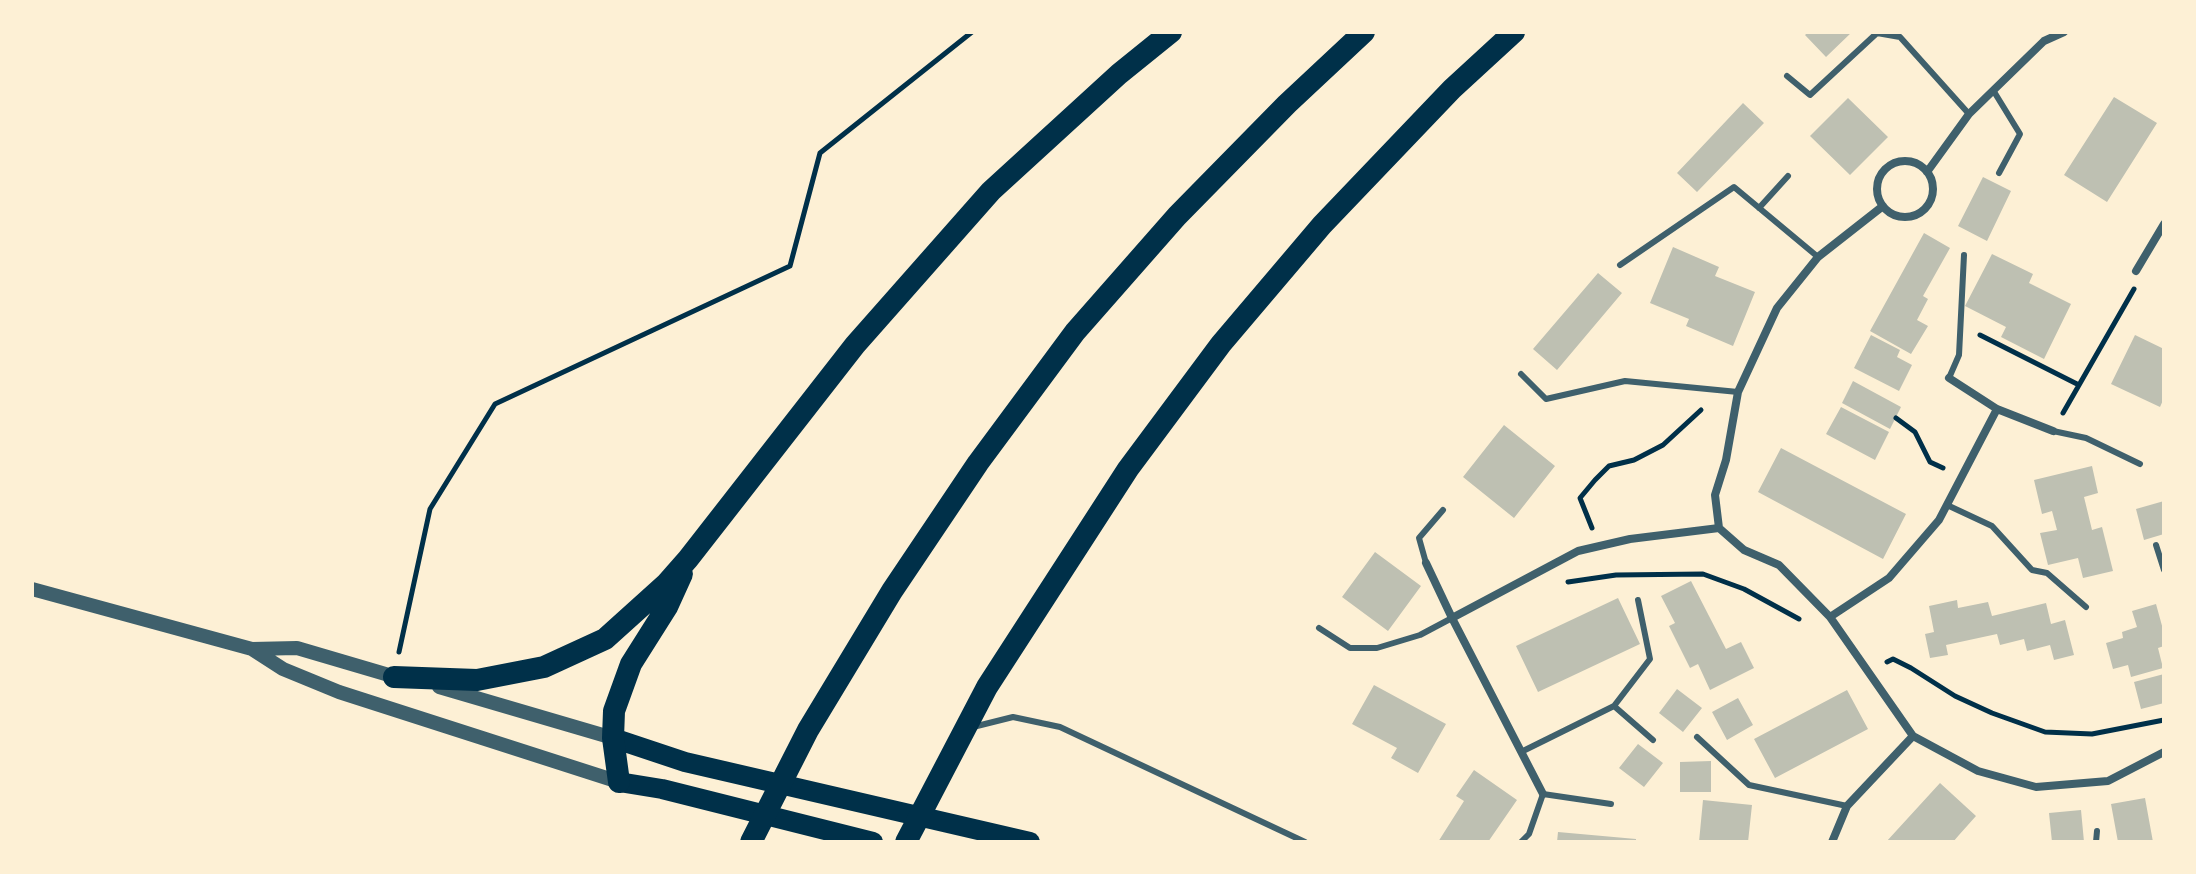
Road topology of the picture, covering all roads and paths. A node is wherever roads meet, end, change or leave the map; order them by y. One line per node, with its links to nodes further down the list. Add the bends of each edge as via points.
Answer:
1 (972, 32): 47 (path, via 820,153 790,266 495,404 430,509)
2 (1171, 32): 34 (highway, via 981,203 855,345)
3 (1364, 32): 62 (highway, via 1177,216 1066,344 892,591 808,730)
4 (1514, 32): 50 (highway, via 1322,225 1221,344 1128,469)
5 (2064, 32): 7 (street, via 2044,41)
6 (1787, 76): 8 (lane, via 1810,95 1877,33 1900,37)
7 (1993, 90): 8 (street); 10 (lane, via 2020,134)
8 (1969, 114): 9 (street)
9 (1927, 172): 12 (street, via 1933,189 1921,211 1903,216); 12 (street, via 1903,161 1887,168 1877,183)
10 (1999, 173)
11 (1788, 176): 13 (lane)
12 (1883, 206): 16 (street)
13 (1759, 208): 16 (lane); 17 (lane, via 1734,187)
14 (2164, 224): 18 (street)
15 (1964, 255): 19 (lane)
16 (1818, 257): 23 (street, via 1777,308)
17 (1620, 265)
18 (2136, 271): 22 (path, via 2134,289)
19 (1959, 324): 21 (lane, via 1959,355); 22 (path)
20 (1521, 374): 23 (lane, via 1546,399 1625,381)
21 (1949, 378): 24 (street)
22 (2079, 385): 26 (path)
23 (1738, 392): 31 (street, via 1715,495); 33 (path, via 1700,411 1663,445 1609,466 1595,480 1580,498)
24 (1997, 409): 26 (street); 28 (street)
25 (1896, 418): 28 (path, via 1915,432 1930,462)
26 (2053, 431): 27 (lane, via 2086,438)
27 (2140, 464)
28 (1962, 476): 29 (street)
29 (1947, 505): 40 (lane, via 1992,526 2032,570 2047,573); 41 (street, via 1889,578)
30 (1443, 510): 35 (lane, via 1419,538)
31 (1719, 528): 33 (street); 41 (street, via 1744,550 1779,565)
32 (2156, 545): 36 (lane)
33 (1599, 546): 37 (street)
34 (688, 559): 47 (highway, via 614,632 566,659 477,680); 53 (highway, via 667,607 631,664 614,711)
35 (1426, 563): 42 (street)
36 (2164, 570)
37 (1542, 571): 42 (street); 43 (path, via 1555,585 1616,575 1703,574 1744,589)
38 (32, 589): 45 (street)
39 (1638, 600): 48 (lane, via 1650,659)
40 (2086, 607)
41 (1830, 617): 46 (street)
42 (1452, 618): 44 (lane, via 1377,648 1350,648); 55 (street)
43 (1809, 626)
44 (1319, 628)
45 (252, 649): 47 (street, via 297,648); 57 (street, via 283,669 339,692)
46 (1867, 669): 49 (path, via 1893,659 1967,702 2045,732 2092,734); 51 (street)
47 (394, 677): 53 (street)
48 (1614, 706): 54 (lane); 55 (lane)
49 (2164, 720)
50 (965, 728): 64 (highway); 66 (lane, via 1013,717 1060,727)
51 (1913, 736): 56 (street, via 1978,771 2036,787 2108,781); 60 (street)
52 (1697, 737): 60 (lane, via 1749,785)
53 (613, 738): 57 (highway); 65 (main road, via 685,762)
54 (1653, 740)
55 (1521, 752): 58 (street)
56 (2164, 752)
57 (619, 782): 63 (main road)
58 (1543, 794): 59 (lane); 67 (lane)
59 (1611, 804)
60 (1847, 806): 68 (street)
61 (2097, 831): 69 (lane)
62 (751, 842)
63 (873, 842)
64 (906, 842)
65 (1030, 842)
66 (1305, 842)
67 (1521, 842)
68 (1832, 842)
69 (2096, 842)

